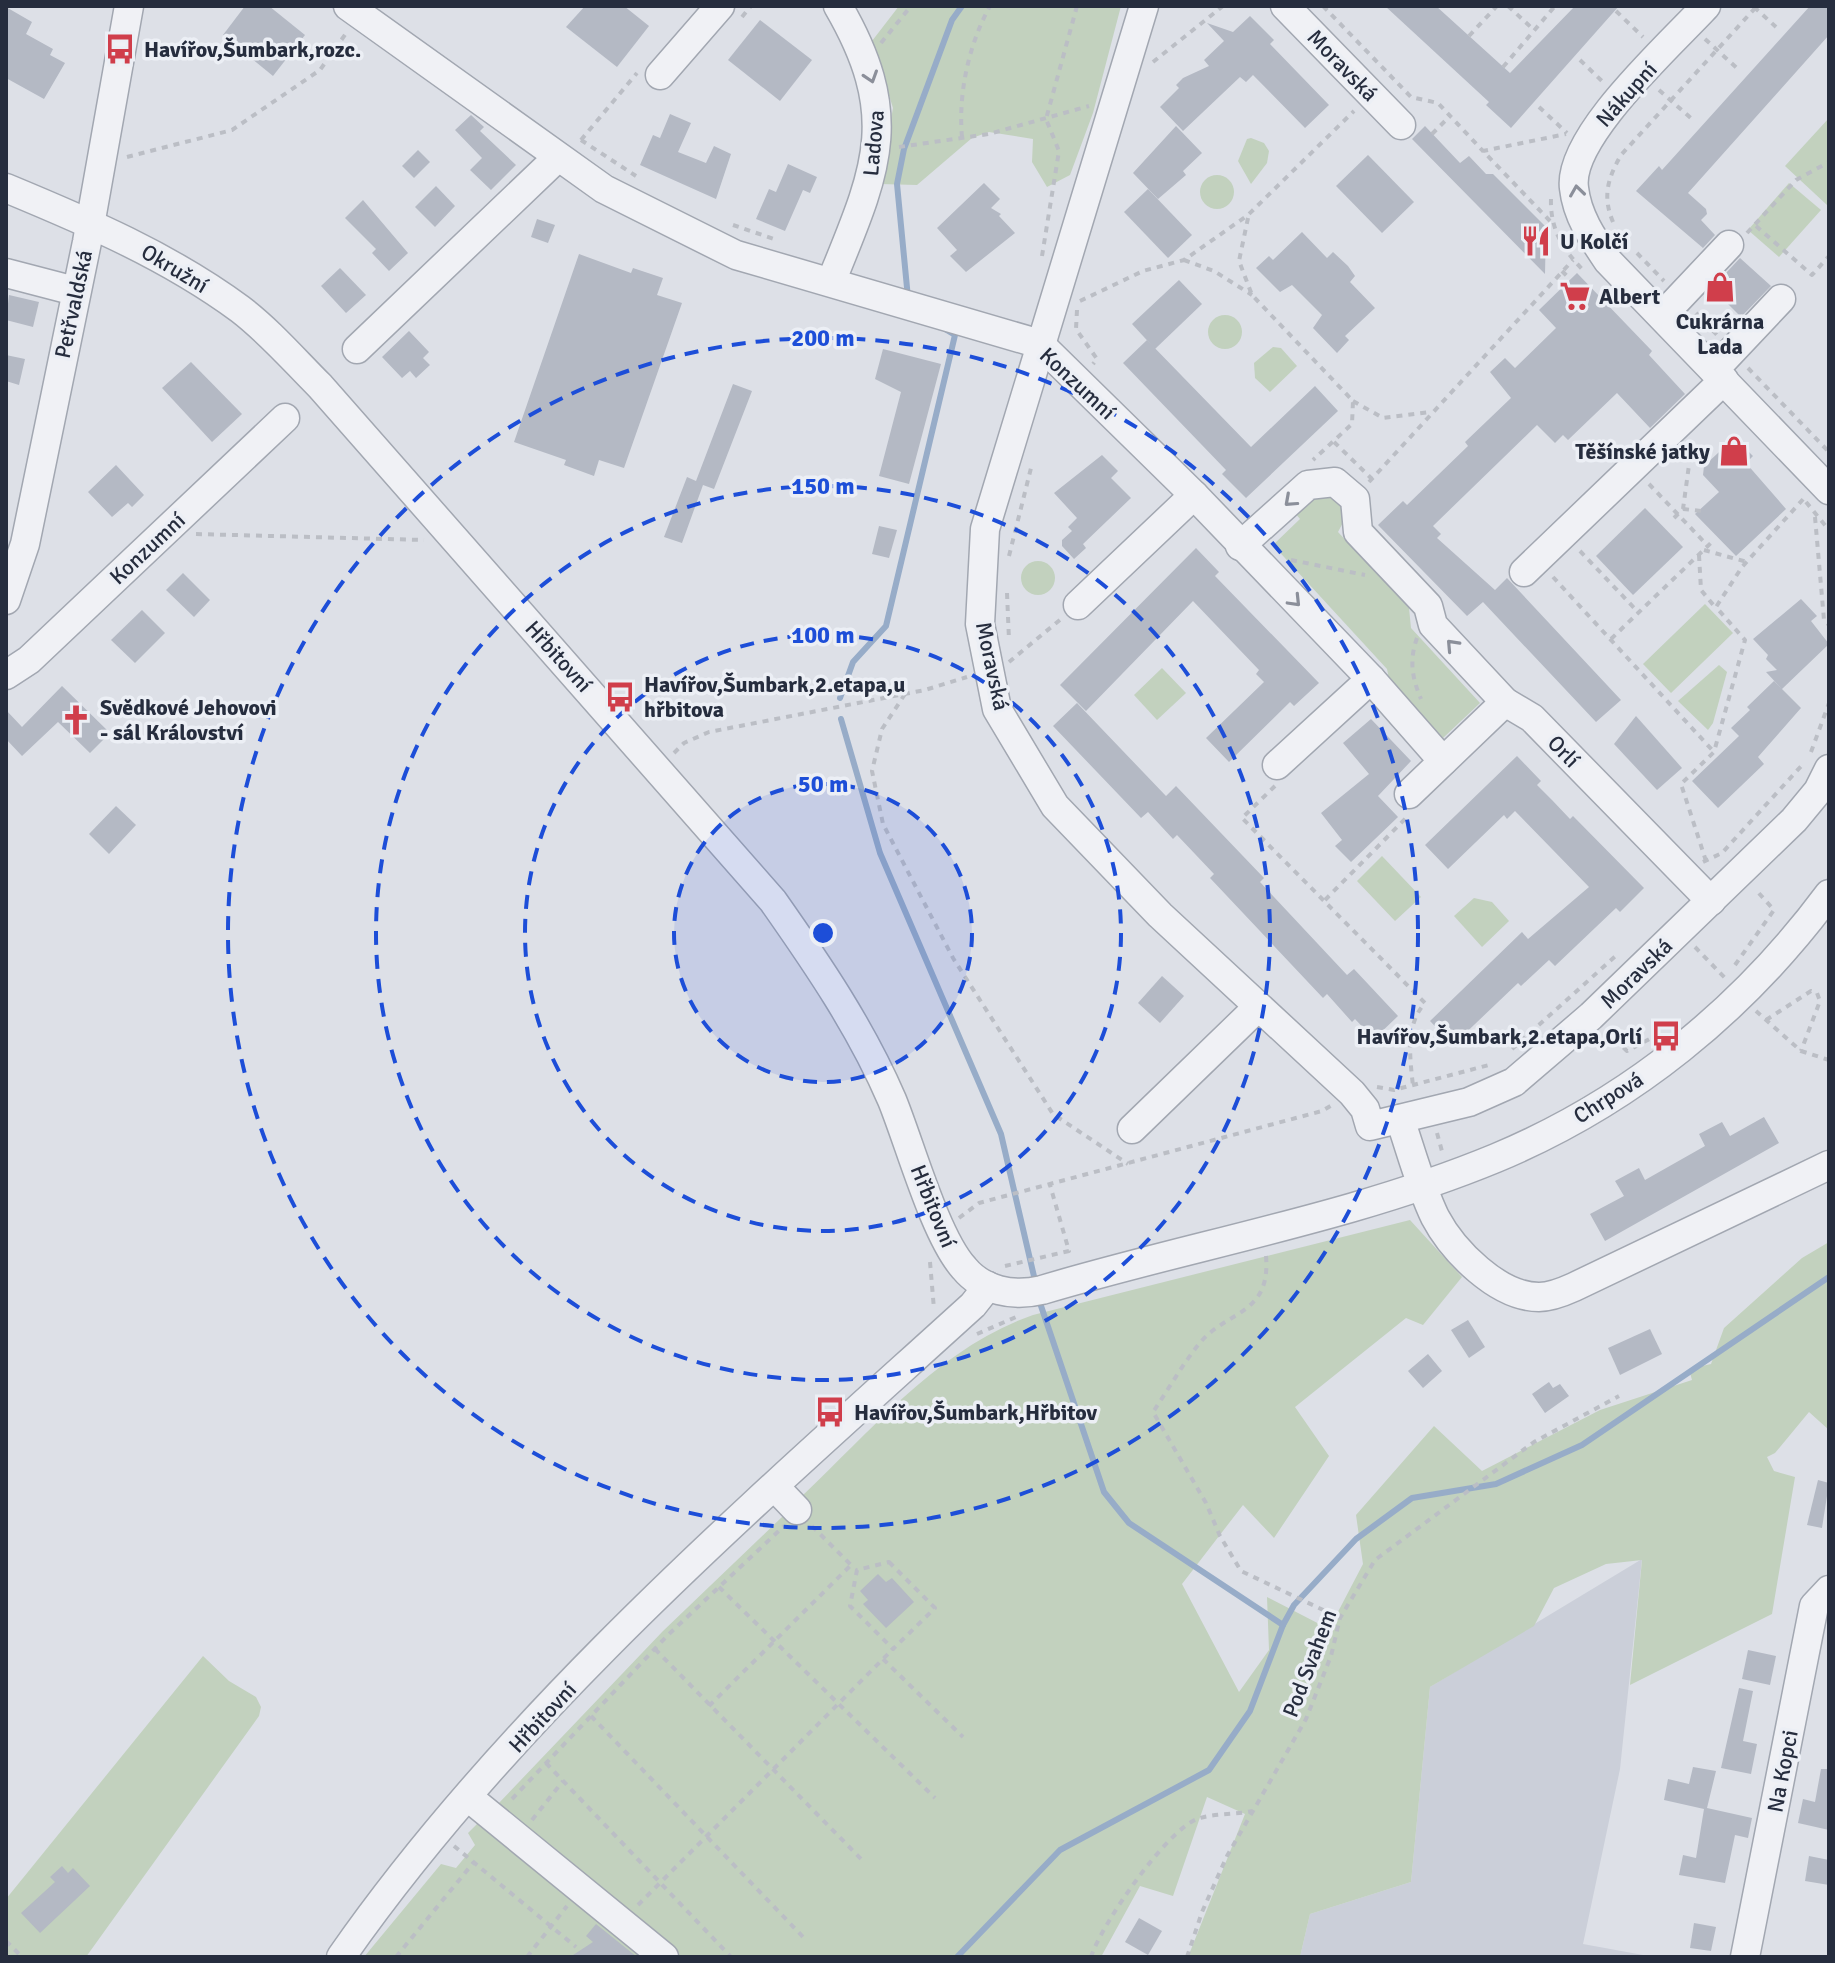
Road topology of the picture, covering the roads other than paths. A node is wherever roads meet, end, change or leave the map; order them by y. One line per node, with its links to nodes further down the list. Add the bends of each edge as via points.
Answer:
1 (129, 6): 12 (street, Petřvaldská)
2 (720, 6): 8 (street)
3 (838, 6): 15 (street, Ladova, one-way to 15, via 864,57 879,111 870,186)
4 (1144, 6): 19 (street, Moravská)
5 (1285, 6): 9 (street, Moravská, via 1381,84)
6 (354, 10): 10 (street, Konzumní)
7 (1697, 15): 18 (street, Nákupní, one-way to 7, via 1608,261 1585,226 1573,187 1576,141)
8 (651, 71)
9 (1401, 125)
10 (557, 158): 15 (street, Konzumní, via 604,189 736,255); 20 (street)
11 (6, 188): 12 (street, Okružní)
12 (90, 222): 16 (street, Petřvaldská); 22 (street, Okružní, via 175,265 242,310)
13 (1729, 245): 18 (street)
14 (6, 273): 16 (street)
15 (831, 282): 19 (street, Konzumní)
16 (75, 291): 28 (street, Petřvaldská, via 25,544)
17 (1781, 299): 21 (street)
18 (1662, 316): 21 (street, Nákupní)
19 (1040, 344): 25 (street, Konzumní); 39 (street, Moravská, via 985,529 980,624 1004,669 997,709 1055,806)
20 (357, 349)
21 (1719, 375): 24 (street, Nákupní); 27 (street)
22 (320, 386): 44 (street, Hřbitovní, via 782,914 828,978 861,1037 952,1253 970,1275)
23 (285, 418): 30 (street, Konzumní, via 29,660)
24 (1825, 486)
25 (1194, 495): 26 (street, Konzumní); 29 (street)
26 (1240, 546): 31 (street, Konzumní, one-way to 31); 32 (street, one-way to 26, via 1433,625 1428,606 1358,532 1364,489 1335,482 1308,485)
27 (1530, 566)
28 (6, 600)
29 (1078, 605)
30 (6, 675)
31 (1371, 679): 33 (street, Konzumní); 34 (street)
32 (1505, 702): 33 (street); 38 (street, Orlí, via 1532,718 1694,866)
33 (1443, 761): 36 (street)
34 (1277, 765)
35 (1829, 769): 38 (street, Moravská, via 1808,804 1731,863)
36 (1409, 794)
37 (1829, 894): 43 (street, Chrpová, via 1763,976 1688,1045 1547,1134)
38 (1711, 901): 40 (street, Moravská, via 1514,1082 1469,1102)
39 (1258, 1007): 40 (street, Moravská, via 1352,1093 1370,1126); 41 (street)
40 (1400, 1119): 43 (street)
41 (1132, 1129)
42 (1829, 1165): 43 (street, via 1574,1287 1540,1297 1507,1288 1476,1266 1437,1221)
43 (1422, 1185): 44 (street, Chrpová, via 1032,1292)
44 (988, 1286): 45 (street, Hřbitovní)
45 (775, 1487): 46 (street); 48 (street, Hřbitovní, via 613,1643)
46 (798, 1511)
47 (1829, 1590): 51 (street, Na Kopci, via 1814,1606)
48 (468, 1797): 49 (street, Hřbitovní, via 400,1875); 50 (street)
49 (341, 1957)
50 (664, 1957)
51 (1745, 1957)

